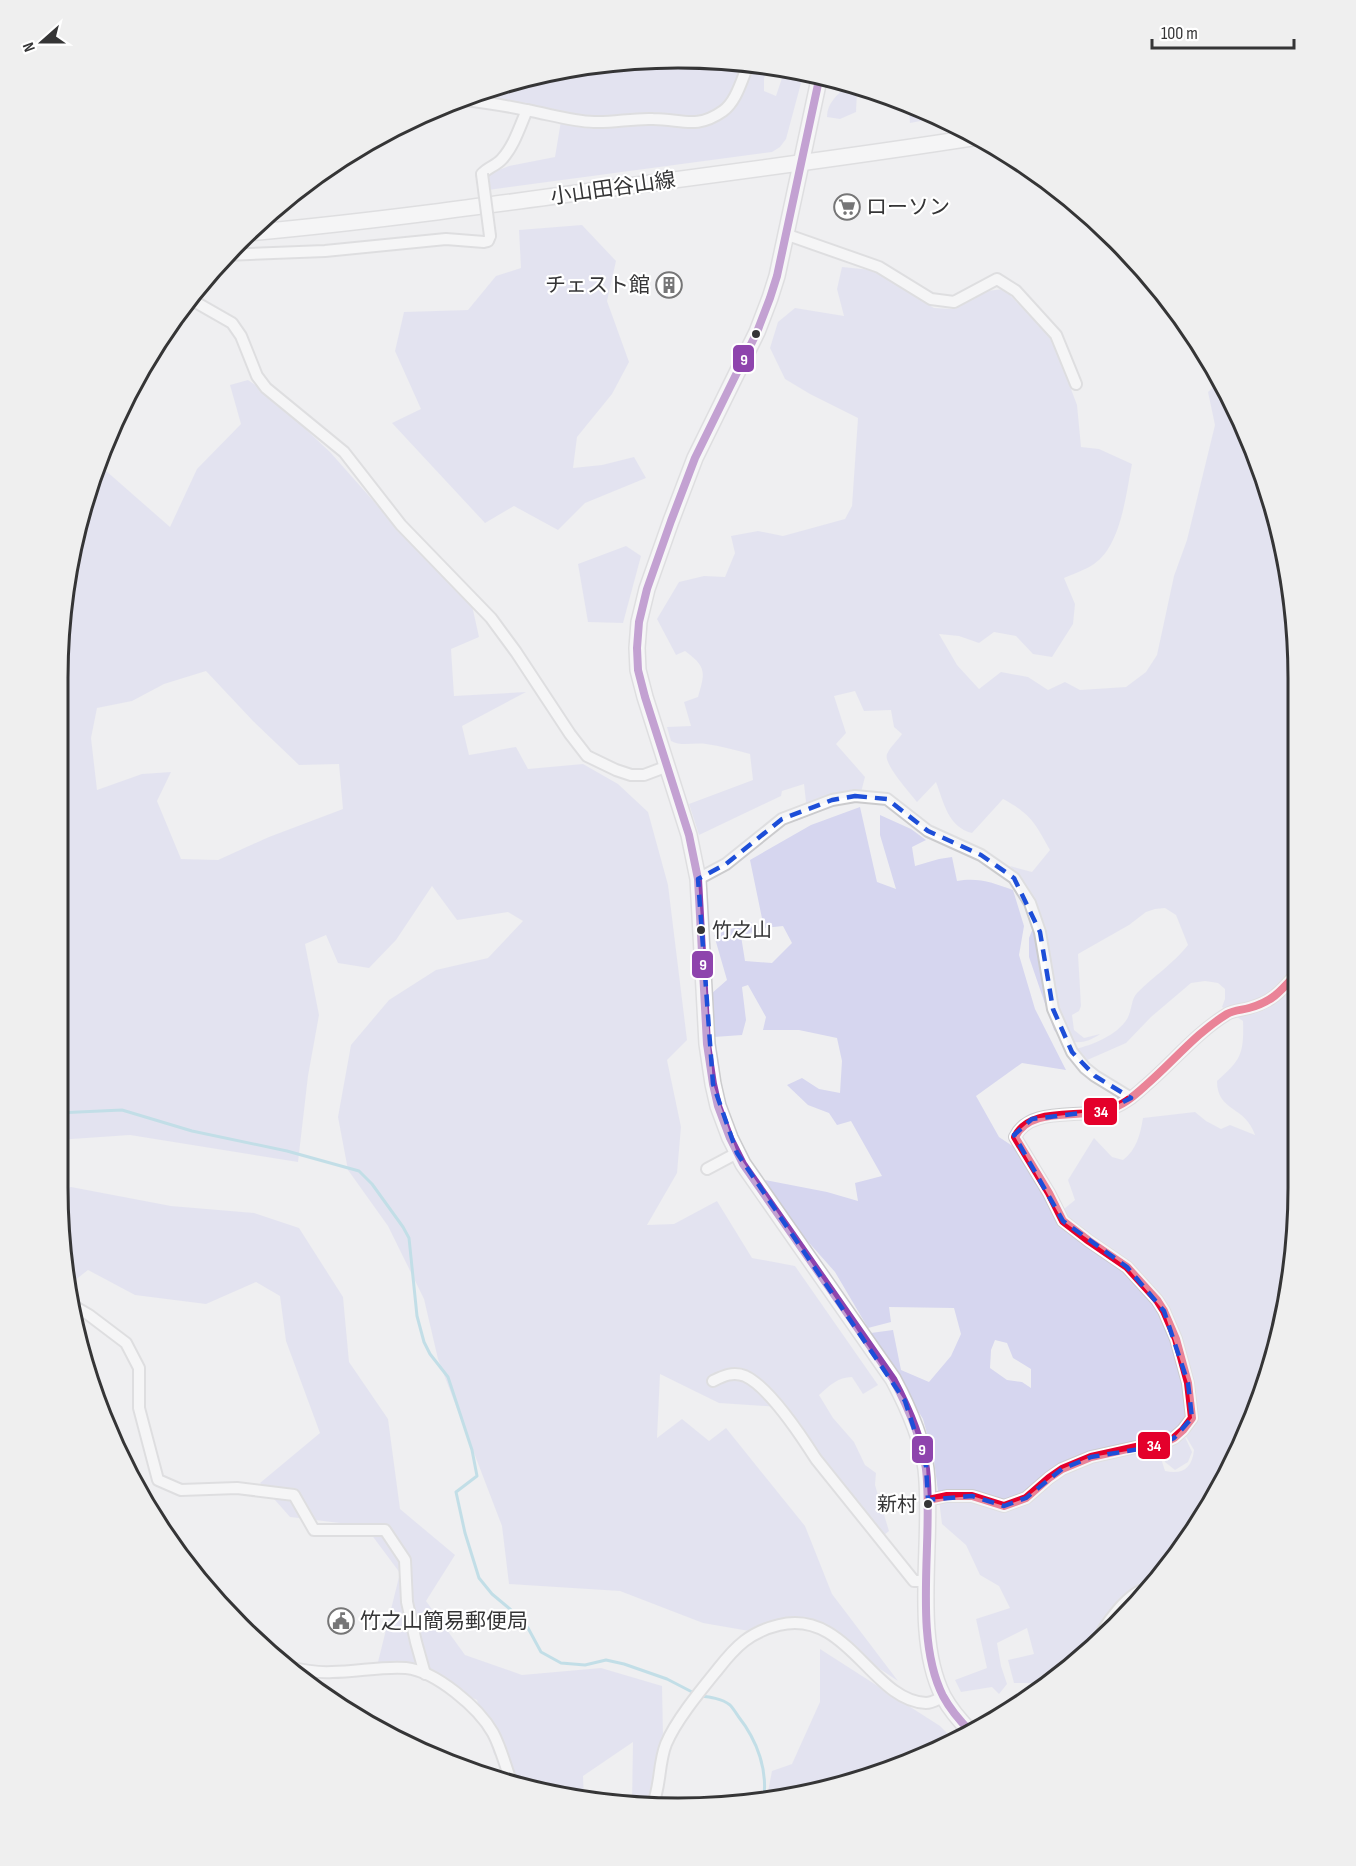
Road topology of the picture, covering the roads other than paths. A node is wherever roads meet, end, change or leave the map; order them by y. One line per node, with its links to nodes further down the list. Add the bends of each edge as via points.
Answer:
1 (745, 72): 4 (street, via 728,107 700,123 654,118 594,122)
2 (818, 84): 6 (main road)
3 (477, 102): 4 (street)
4 (527, 110): 9 (street, bridge, via 504,157 482,174 488,241 446,239)
5 (965, 139): 6 (main road, 小山田谷山線)
6 (800, 163): 7 (main road, 小山田谷山線); 8 (main road)
7 (262, 231)
8 (785, 234): 11 (street, via 879,267 931,299 954,302 997,279 1016,291 1056,335); 12 (main road, via 770,298 695,458 647,589 639,622 638,670)
9 (238, 254)
10 (197, 302): 12 (street, via 232,323 257,376 267,388 344,452 402,525 491,618 587,756 631,775 644,775)
11 (1076, 384)
12 (668, 766): 13 (main road)
13 (698, 879): 15 (street, via 726,864 782,819 832,800 855,796 888,799 928,831 981,855 1014,878 1030,903 1040,932 1053,1009 1072,1052 1095,1076); 16 (main road, via 711,1074 718,1106)
14 (1288, 983): 15 (street, via 1271,1000 1228,1014)
15 (1131, 1098): 20 (street, via 1107,1110 1032,1119 1015,1137 1063,1221 1127,1267 1160,1305 1176,1339 1188,1383 1192,1418 1174,1438 1158,1446 1145,1445 1091,1457 1062,1469 1026,1498 1004,1506 972,1496)
16 (737, 1153): 17 (street); 20 (main road, via 893,1379 917,1432 926,1466)
17 (707, 1169)
18 (80, 1311): 23 (street, via 126,1343 138,1368 139,1408 158,1480 181,1490 237,1488 294,1496 314,1530 386,1530 405,1560 407,1602)
19 (713, 1382): 21 (street, via 732,1374 745,1376 762,1389 914,1581)
20 (928, 1500): 21 (main road)
21 (927, 1581): 24 (main road, via 931,1661)
22 (304, 1670): 23 (street, via 409,1668)
23 (425, 1674): 26 (street, via 469,1703 493,1732)
24 (943, 1697): 25 (main road); 27 (street, via 928,1703 898,1692 843,1643 815,1625 774,1626 749,1636 698,1695 666,1745)
25 (966, 1726)
26 (509, 1774)
27 (654, 1797)

